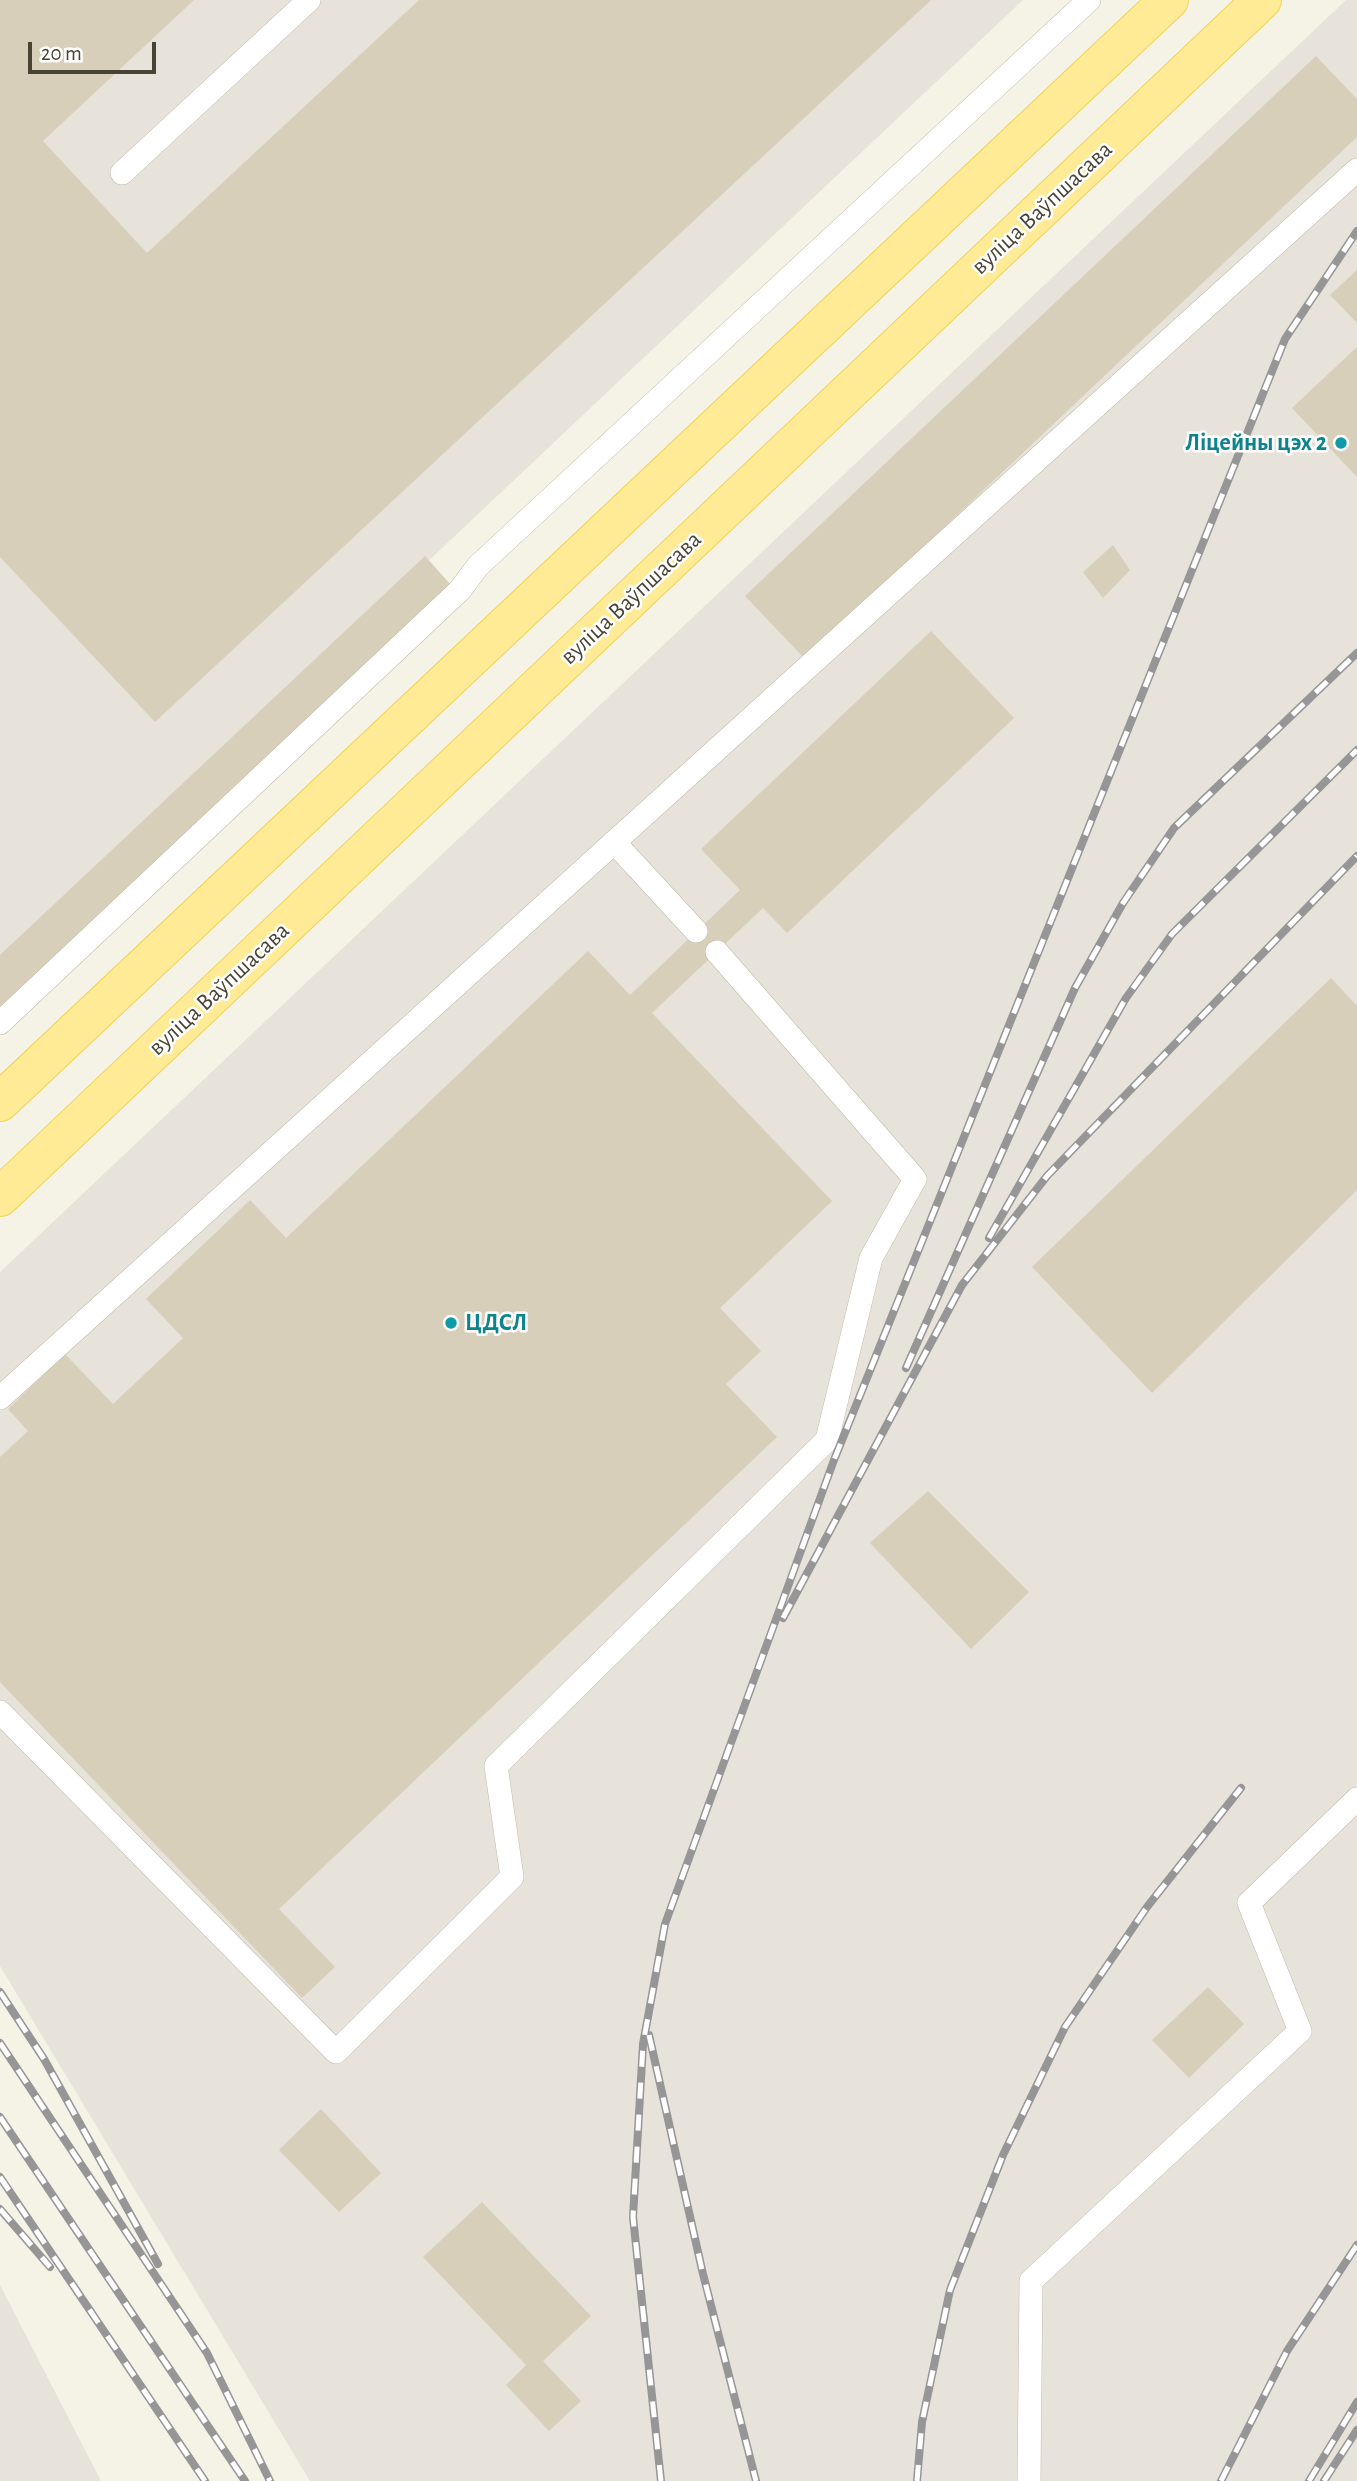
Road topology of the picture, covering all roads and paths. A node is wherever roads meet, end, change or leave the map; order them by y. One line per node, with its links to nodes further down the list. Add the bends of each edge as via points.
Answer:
1 (309, 0): 6 (lane)
2 (1089, 0): 10 (lane, via 478,566 460,590)
3 (1169, 0): 11 (main road)
4 (1262, 0): 12 (main road, вуліца Ваўпшасава)
5 (1357, 170): 7 (lane)
6 (122, 173)
7 (614, 842): 8 (lane); 13 (lane)
8 (696, 932)
9 (717, 951): 14 (lane, via 915,1179 871,1258 827,1440 496,1766 512,1877 336,2052)
10 (0, 1023)
11 (0, 1102)
12 (0, 1197)
13 (0, 1398)
14 (0, 1712)
15 (1357, 1799): 16 (lane, via 1249,1903 1300,2031 1031,2281)
16 (1029, 2481)

